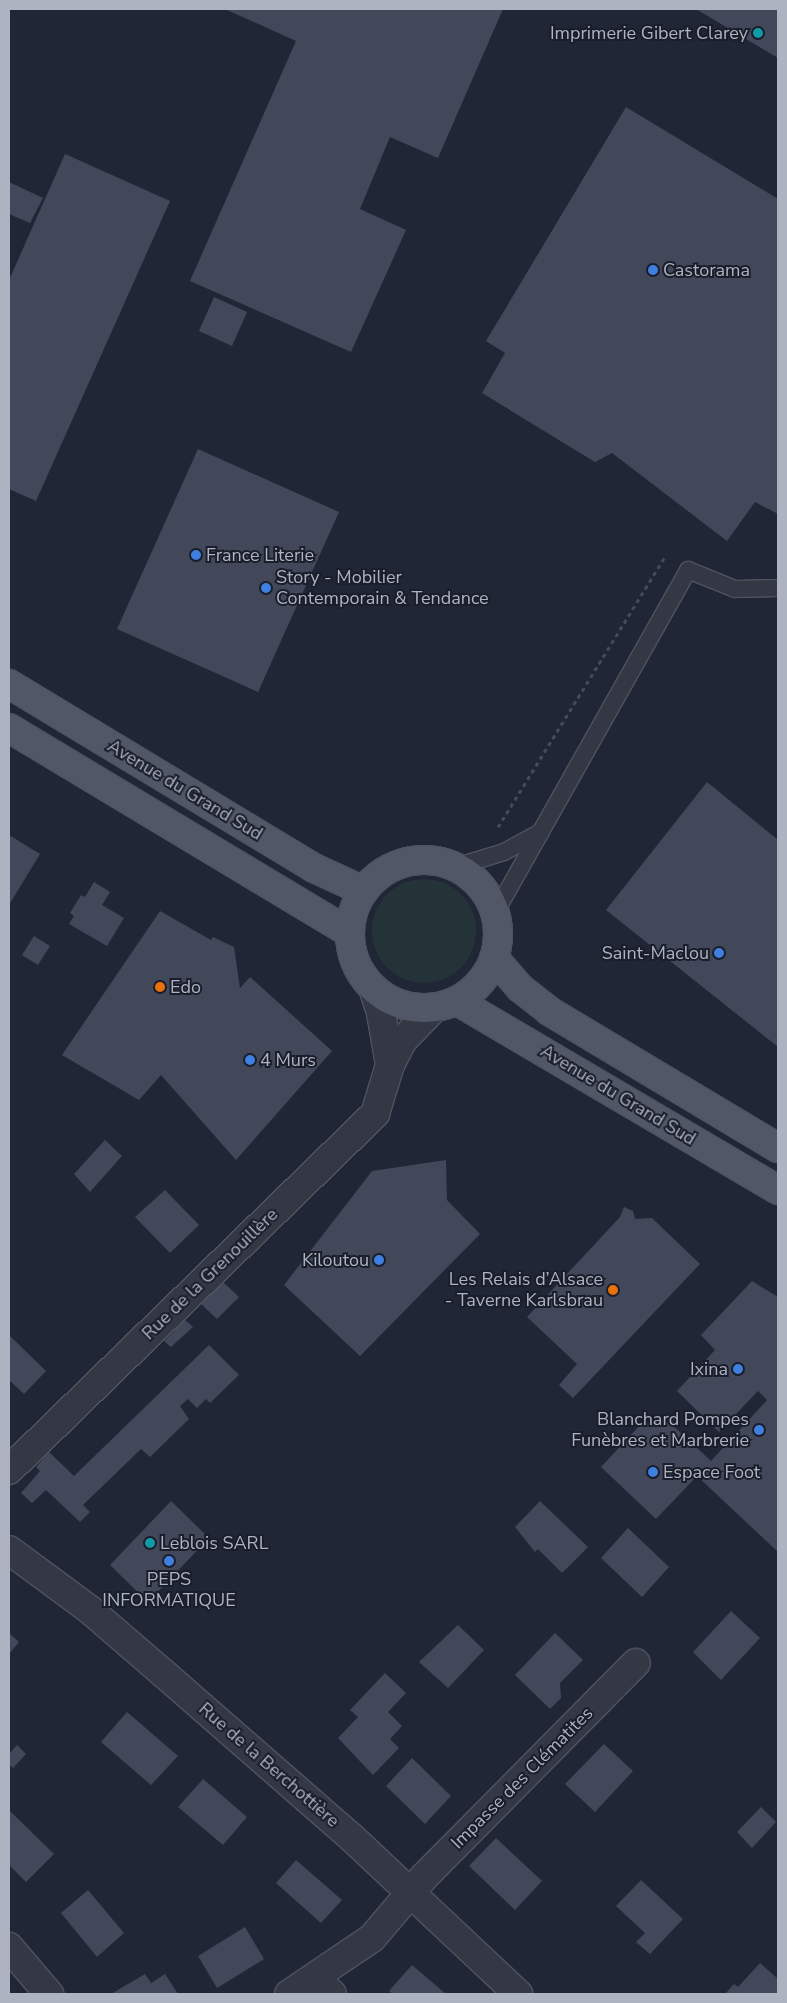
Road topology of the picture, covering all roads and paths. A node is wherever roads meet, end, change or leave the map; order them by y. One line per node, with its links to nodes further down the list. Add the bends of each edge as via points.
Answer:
1 (666, 555): 6 (path)
2 (778, 588): 5 (lane, via 735,589 688,570)
3 (9, 684): 8 (main road, Avenue du Grand Sud, via 314,868)
4 (9, 728): 10 (main road)
5 (541, 832): 7 (lane, via 504,852); 9 (lane)
6 (494, 834)
7 (455, 867): 8 (main road, via 436,861 396,866 378,876); 9 (main road, via 486,893)
8 (364, 891): 10 (main road, via 352,918)
9 (495, 913): 11 (main road, via 498,936)
10 (350, 933): 12 (main road, via 352,954 360,972)
11 (494, 958): 13 (main road, via 486,975); 15 (main road, Avenue du Grand Sud, via 520,988 550,1011)
12 (373, 988): 13 (main road, via 390,1000 410,1007); 14 (street, Rue de la Grenouillère, via 382,1013)
13 (446, 1004): 14 (street, Rue de la Grenouillère, via 403,1040); 16 (main road, Avenue du Grand Sud)
14 (390, 1065): 17 (street, Rue de la Grenouillère, via 375,1114)
15 (778, 1148)
16 (778, 1190)
17 (9, 1470)
18 (9, 1550): 20 (street, Rue de la Berchottière, via 83,1604 350,1836)
19 (636, 1663): 20 (street, Impasse des Clématites)
20 (410, 1895): 22 (street, Impasse des Clématites); 25 (street, Rue de la Berchottière)
21 (9, 1947): 23 (street)
22 (324, 1986): 24 (street, Impasse des Clématites)
23 (49, 1994)
24 (289, 1994)
25 (518, 1994)

